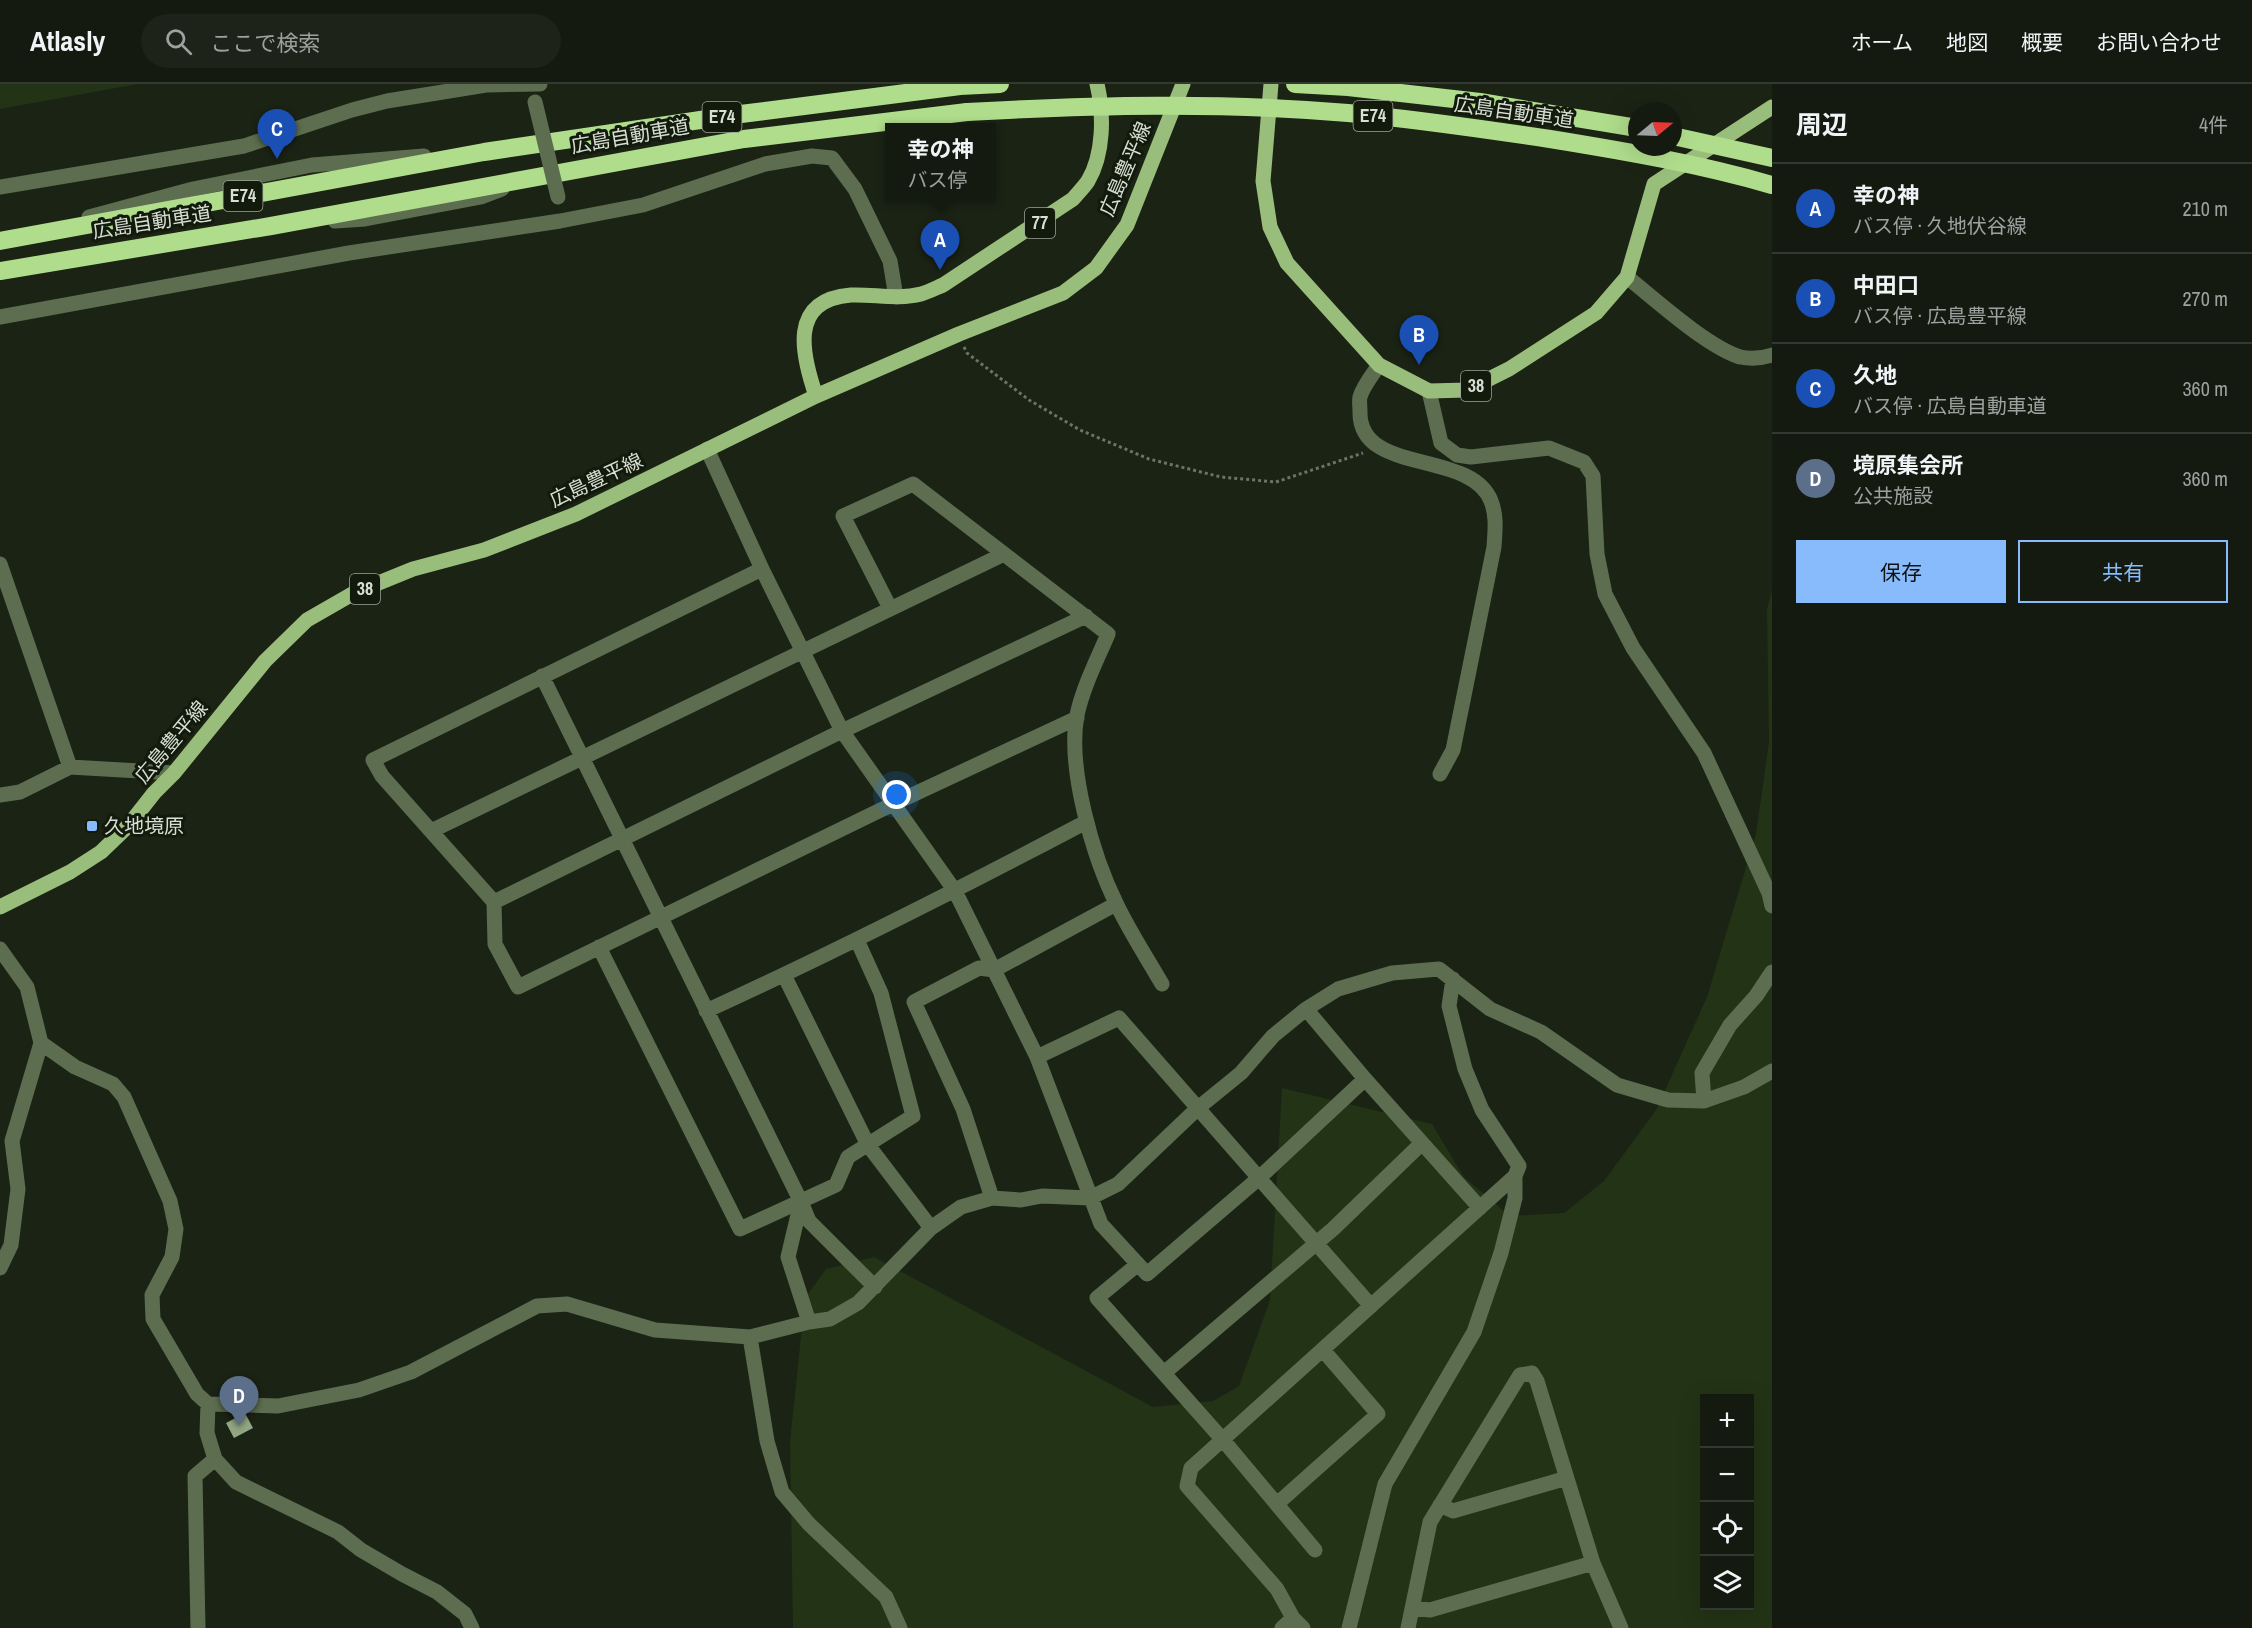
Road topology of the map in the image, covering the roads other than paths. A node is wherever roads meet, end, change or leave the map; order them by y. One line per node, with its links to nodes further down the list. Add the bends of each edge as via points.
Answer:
1 (534, 84): 2 (street); 13 (street, via 486,85 387,101 244,146); 14 (street, bridge)
2 (540, 84)
3 (1000, 84): 15 (highway, 広島自動車道 / E74, via 741,114 484,152)
4 (1097, 84): 18 (main road, 77, via 1101,127 1098,155 1088,180 1073,199 943,285 921,294)
5 (1183, 84): 23 (main road, 広島豊平線 / 38, via 1127,225 1096,268 1063,293)
6 (1272, 84): 21 (main road, 38, via 1263,181 1270,227 1287,263)
7 (1295, 84): 9 (highway, 広島自動車道 / E74, via 1480,102)
8 (1772, 109): 17 (main road, 38, via 1654,184)
9 (1628, 127)
10 (1682, 138): 11 (highway, bridge)
11 (1772, 158)
12 (1772, 185): 16 (highway, 広島自動車道 / E74, bridge, via 1621,151 1474,127 1347,113 1099,105 968,112 744,139)
13 (0, 187)
14 (560, 221): 18 (street, via 643,205 765,164 812,156 832,158 855,189 890,261); 19 (street, via 349,253)
15 (1, 241)
16 (0, 271)
17 (1627, 277): 20 (street, via 1709,342 1741,357); 22 (main road, 38, via 1596,313 1509,369 1467,390)
18 (897, 297): 23 (main road, 77, via 851,295 835,298 811,313 802,344)
19 (0, 316)
20 (1772, 355)
21 (1378, 365): 22 (main road, 38); 37 (street, via 1360,397 1359,424 1374,444 1399,456 1460,473 1479,484 1491,500 1496,521 1454,750)
22 (1429, 391): 46 (street, via 1441,443 1456,455 1471,458 1549,448 1584,462 1593,476 1597,554 1605,594 1633,648 1704,753)
23 (816, 396): 24 (main road, 広島豊平線 / 38)
24 (707, 449): 27 (street); 36 (main road, 広島豊平線 / 38, via 576,514 484,550 413,569 354,593 307,620 265,661)
25 (1004, 554): 28 (street); 28 (street, via 914,484 843,516); 29 (street)
26 (0, 564): 35 (street)
27 (762, 569): 30 (street); 31 (street)
28 (890, 608): 30 (street)
29 (1086, 616): 32 (street, via 1108,634); 33 (street)
30 (803, 650): 33 (street); 34 (street)
31 (542, 676): 34 (street); 41 (street, via 373,760 382,776)
32 (1077, 717): 39 (street); 40 (street, via 1076,762)
33 (842, 731): 39 (street); 42 (street)
34 (582, 757): 41 (street); 42 (street)
35 (70, 767): 36 (street); 38 (street, via 20,792)
36 (174, 773): 47 (main road, 広島豊平線 / 38, via 101,852)
37 (1440, 774)
38 (0, 795)
39 (893, 804): 43 (street); 48 (street)
40 (1086, 822): 43 (street); 45 (street)
41 (431, 831): 44 (street)
42 (622, 839): 44 (street); 48 (street)
43 (956, 891): 49 (street); 52 (street)
44 (494, 902): 50 (street, via 495,944 518,987)
45 (1116, 904): 52 (street); 56 (street)
46 (1772, 906)
47 (0, 907)
48 (661, 917): 50 (street); 58 (street)
49 (857, 940): 54 (street); 66 (street, via 881,993 913,1116)
50 (599, 947): 71 (street, via 740,1229)
51 (0, 949): 59 (street, via 27,987)
52 (994, 970): 60 (street); 69 (street, via 979,968 914,1002 963,1109)
53 (1772, 972): 63 (street, via 1730,1025 1702,1073)
54 (784, 975): 58 (street); 66 (street)
55 (1454, 979): 57 (street, via 1439,969 1392,973 1338,989); 63 (street, via 1490,1009 1541,1032 1617,1085 1668,1100); 67 (street, via 1449,1006 1465,1069 1482,1110 1519,1166)
56 (1162, 984)
57 (1306, 1009): 62 (street); 64 (street, via 1273,1036 1241,1073)
58 (706, 1011): 71 (street)
59 (41, 1043): 76 (street, via 12,1142 18,1188 11,1245); 83 (street, via 75,1067 113,1084 124,1097 170,1201 176,1229 172,1257 152,1295 153,1319 196,1394)
60 (1037, 1057): 64 (street, via 1119,1018); 70 (street)
61 (1772, 1071): 63 (street, via 1744,1087)
62 (1365, 1079): 65 (street); 68 (street)
63 (1704, 1101)
64 (1198, 1108): 68 (street); 70 (street, via 1118,1184)
65 (1422, 1143): 72 (street); 74 (street)
66 (868, 1145): 71 (street, via 849,1156 836,1185); 73 (street)
67 (1515, 1176): 72 (street); 96 (street, via 1515,1198 1501,1253 1474,1332 1385,1484)
68 (1259, 1178): 74 (street); 75 (street, via 1147,1274)
69 (992, 1198): 70 (street); 73 (street, via 961,1207)
70 (1090, 1198): 75 (street, via 1101,1224)
71 (801, 1202): 77 (street, via 809,1221); 79 (street, via 788,1257)
72 (1480, 1208): 78 (street)
73 (931, 1228): 77 (street)
74 (1315, 1244): 78 (street); 82 (street)
75 (1138, 1264): 82 (street, via 1097,1298)
76 (0, 1269)
77 (875, 1287): 79 (street, via 858,1303 830,1319)
78 (1371, 1306): 81 (street)
79 (810, 1322): 80 (street)
80 (750, 1337): 83 (street, via 655,1330 567,1304 537,1306 411,1372 359,1390 278,1406); 95 (street, via 767,1441 782,1492 809,1524 886,1597)
81 (1323, 1350): 84 (street); 87 (street, via 1378,1414)
82 (1164, 1373): 84 (street)
83 (208, 1404): 85 (street, via 207,1433)
84 (1223, 1440): 87 (street); 92 (street, via 1191,1468 1187,1486 1277,1589)
85 (215, 1459): 93 (street, via 195,1476); 94 (street, via 237,1482 338,1532 381,1562 437,1592 465,1614)
86 (1567, 1478): 88 (street, via 1453,1511); 88 (street, via 1537,1381 1532,1373 1520,1375); 90 (street)
87 (1278, 1503): 89 (street)
88 (1440, 1505): 91 (street, via 1430,1522)
89 (1315, 1550)
90 (1593, 1563): 91 (street, via 1431,1610); 98 (street)
91 (1412, 1608): 97 (street)
92 (1293, 1625)
93 (198, 1628)
94 (472, 1628)
95 (900, 1628)
96 (1349, 1628)
97 (1408, 1628)
98 (1621, 1628)

